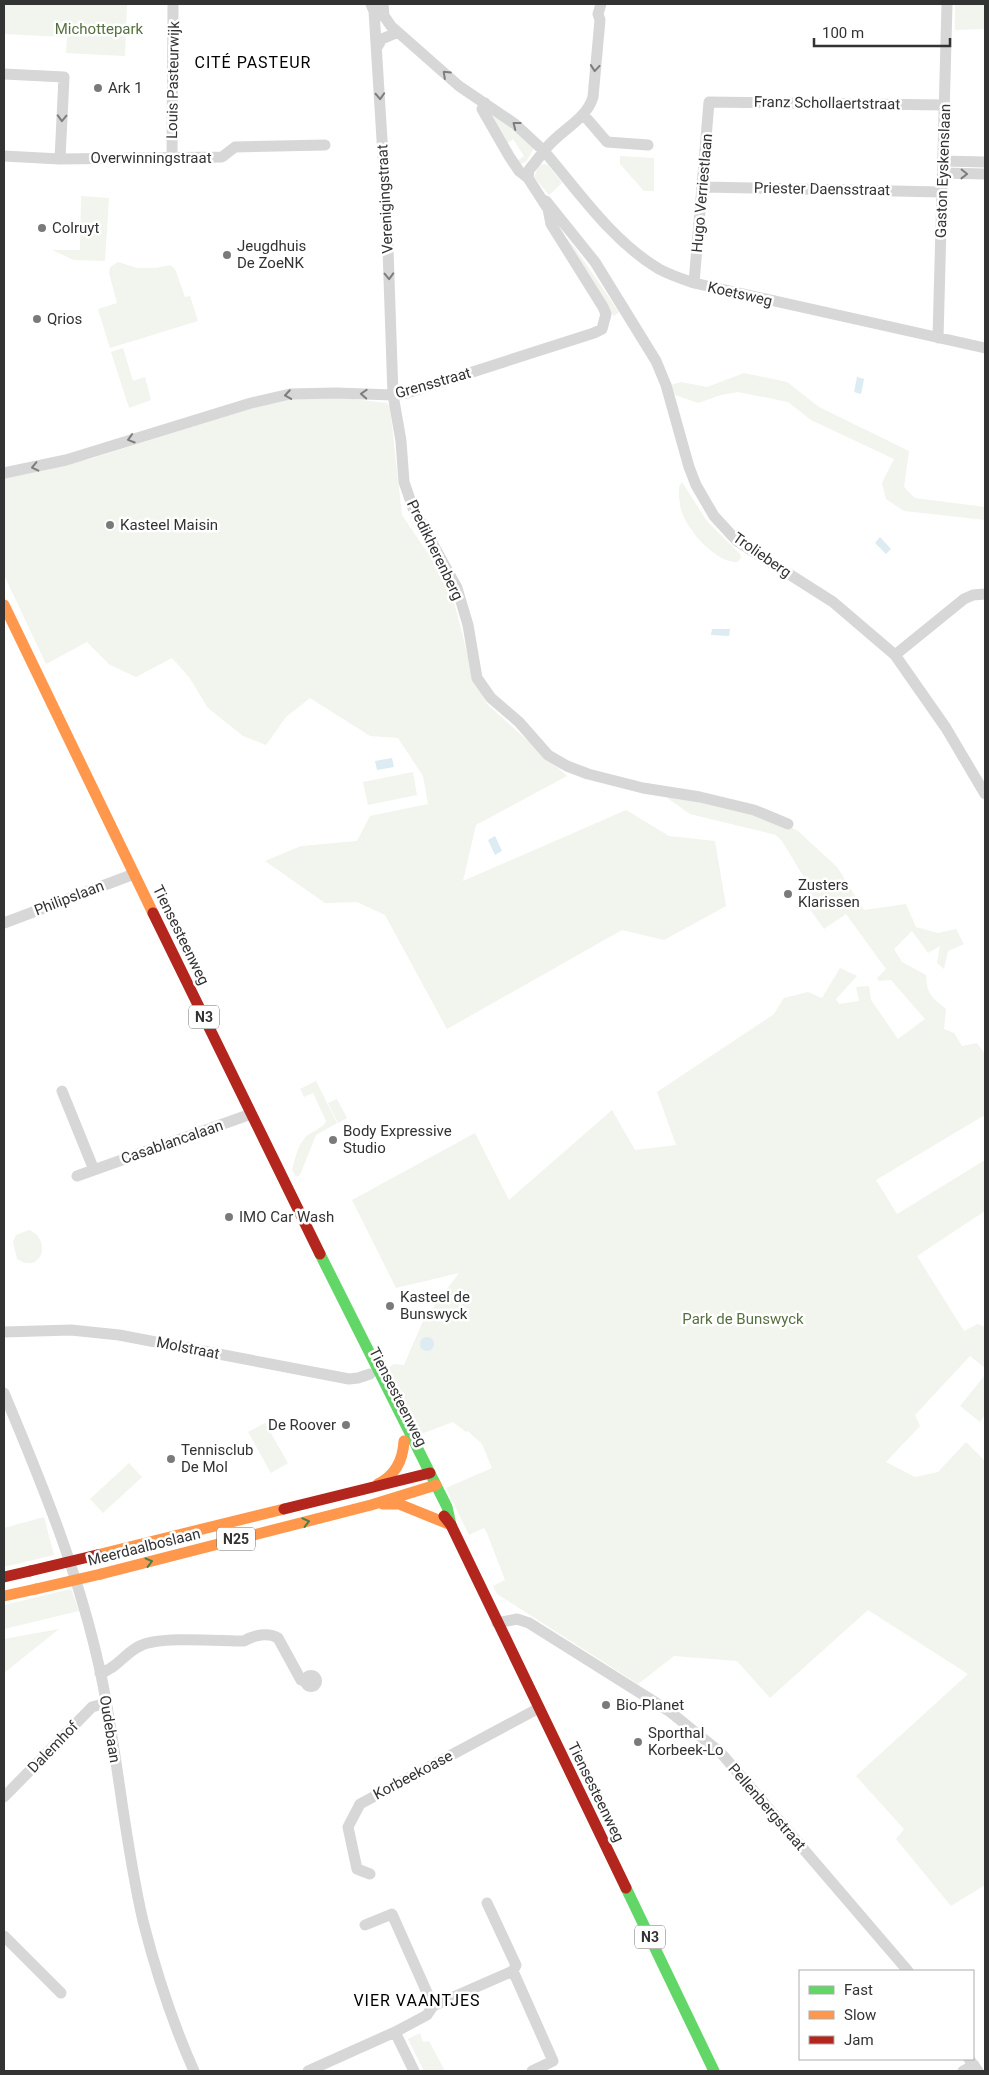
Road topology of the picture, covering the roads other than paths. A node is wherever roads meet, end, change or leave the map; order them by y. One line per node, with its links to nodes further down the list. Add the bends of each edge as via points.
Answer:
1 (173, 4): 17 (street, Louis Pasteurwijk)
2 (371, 4): 7 (street, Verenigingstraat)
3 (383, 4): 6 (street, Koetsweg, via 386,21)
4 (601, 4): 12 (street, one-way to 12, via 593,97)
5 (947, 4): 11 (street, Gaston Eyskenslaan)
6 (398, 32): 7 (street, via 382,39); 10 (street, Koetsweg, one-way to 6, via 459,86)
7 (377, 47): 29 (street, Verenigingstraat, one-way to 29)
8 (4, 74): 18 (street, one-way to 18, via 64,77)
9 (709, 102): 11 (street, Franz Schollaertstraat); 24 (street, Hugo Verriestlaan)
10 (485, 103): 15 (street, Koetsweg, one-way to 10, via 515,124); 23 (street, Grensstraat, via 482,109 486,116 520,171)
11 (945, 105): 19 (street, Gaston Eyskenslaan)
12 (583, 114): 14 (street, via 607,142); 15 (street)
13 (326, 144): 17 (street, Overwinningstraat, via 235,147 222,157)
14 (648, 145)
15 (544, 151): 23 (street, via 529,170); 26 (street, Koetsweg, via 628,247 659,269)
16 (4, 156): 18 (street, Overwinningstraat)
17 (172, 157): 18 (street, Overwinningstraat)
18 (60, 158)
19 (943, 161): 20 (street); 21 (street, Gaston Eyskenslaan)
20 (985, 162)
21 (943, 173): 22 (street, one-way to 22); 25 (street, Gaston Eyskenslaan)
22 (985, 174)
23 (528, 178): 29 (street, Grensstraat, via 548,209 551,224 603,307 606,314 602,329); 33 (street, Trolieberg, via 595,262 656,361 666,384 689,467 714,516 737,541 833,602)
24 (703, 187): 25 (street, Priester Daensstraat); 26 (street, Hugo Verriestlaan)
25 (942, 192): 27 (street, Gaston Eyskenslaan)
26 (694, 284): 27 (street, Koetsweg)
27 (938, 338): 28 (street, Koetsweg)
28 (985, 348)
29 (393, 395): 30 (street, Grensstraat, one-way to 30, via 290,394 66,460); 35 (street, Predikherenberg, via 407,491 457,588 468,625 477,678 491,698 519,722 548,754 567,766 643,788 754,810)
30 (4, 474)
31 (985, 594): 33 (street, via 964,599)
32 (4, 605): 36 (main road, Tiensesteenweg / N3)
33 (895, 655): 34 (street, Trolieberg, via 946,728)
34 (985, 794)
35 (788, 824)
36 (134, 874): 37 (street, Philipslaan); 39 (main road, Tiensesteenweg / N3)
37 (4, 923)
38 (62, 1091): 40 (street)
39 (251, 1114): 40 (street, Casablancalaan); 42 (main road, Tiensesteenweg / N3)
40 (94, 1170): 41 (street, Casablancalaan)
41 (76, 1176)
42 (331, 1277): 44 (main road, Tiensesteenweg / N3, via 343,1320); 47 (main road, Tiensesteenweg / N3)
43 (4, 1332): 44 (street, Molstraat, via 71,1330 119,1335 349,1379)
44 (370, 1374): 46 (main road, Tiensesteenweg / N3)
45 (4, 1393): 55 (street, Oudebaan, via 64,1542)
46 (404, 1441): 47 (main road, Tiensesteenweg / N3); 49 (main road, via 398,1467 389,1478)
47 (426, 1474): 48 (main road, Tiensesteenweg / N3); 49 (main road, Meerdaalboslaan / N25)
48 (432, 1487): 50 (main road, Meerdaalboslaan / N25); 51 (main road, Tiensesteenweg / N3, via 435,1503)
49 (367, 1489): 52 (main road, Meerdaalboslaan / N25, bridge)
50 (371, 1505): 51 (main road, via 399,1504); 53 (main road, Meerdaalboslaan / N25, one-way to 50, bridge)
51 (450, 1525): 54 (main road, Tiensesteenweg / N3)
52 (4, 1577)
53 (4, 1596)
54 (497, 1623): 58 (main road, Tiensesteenweg / N3); 64 (street, Pellenbergstraat, via 517,1619 529,1623 669,1711 721,1754)
55 (100, 1673): 56 (street, via 108,1671 128,1653 148,1643 244,1640 273,1635 278,1638 301,1680); 57 (street, Oudebaan)
56 (306, 1682)
57 (106, 1704): 59 (street, Dalemhof, via 92,1707); 70 (street, Oudebaan, via 143,1922 159,1978)
58 (539, 1708): 60 (street, Korbeekoase, via 360,1804 348,1827 357,1868); 74 (main road, Tiensesteenweg / N3)
59 (4, 1797)
60 (370, 1874)
61 (487, 1903): 65 (street, via 516,1965)
62 (365, 1925): 67 (street, via 392,1914)
63 (4, 1936): 66 (street)
64 (907, 1970)
65 (513, 1971): 67 (street); 73 (street, via 554,2062)
66 (61, 1993)
67 (433, 2006): 68 (street, via 427,2015)
68 (395, 2032): 71 (street); 72 (street)
69 (974, 2065): 75 (street)
70 (194, 2071)
71 (308, 2071)
72 (414, 2071)
73 (532, 2071)
74 (714, 2071)
75 (963, 2071)

